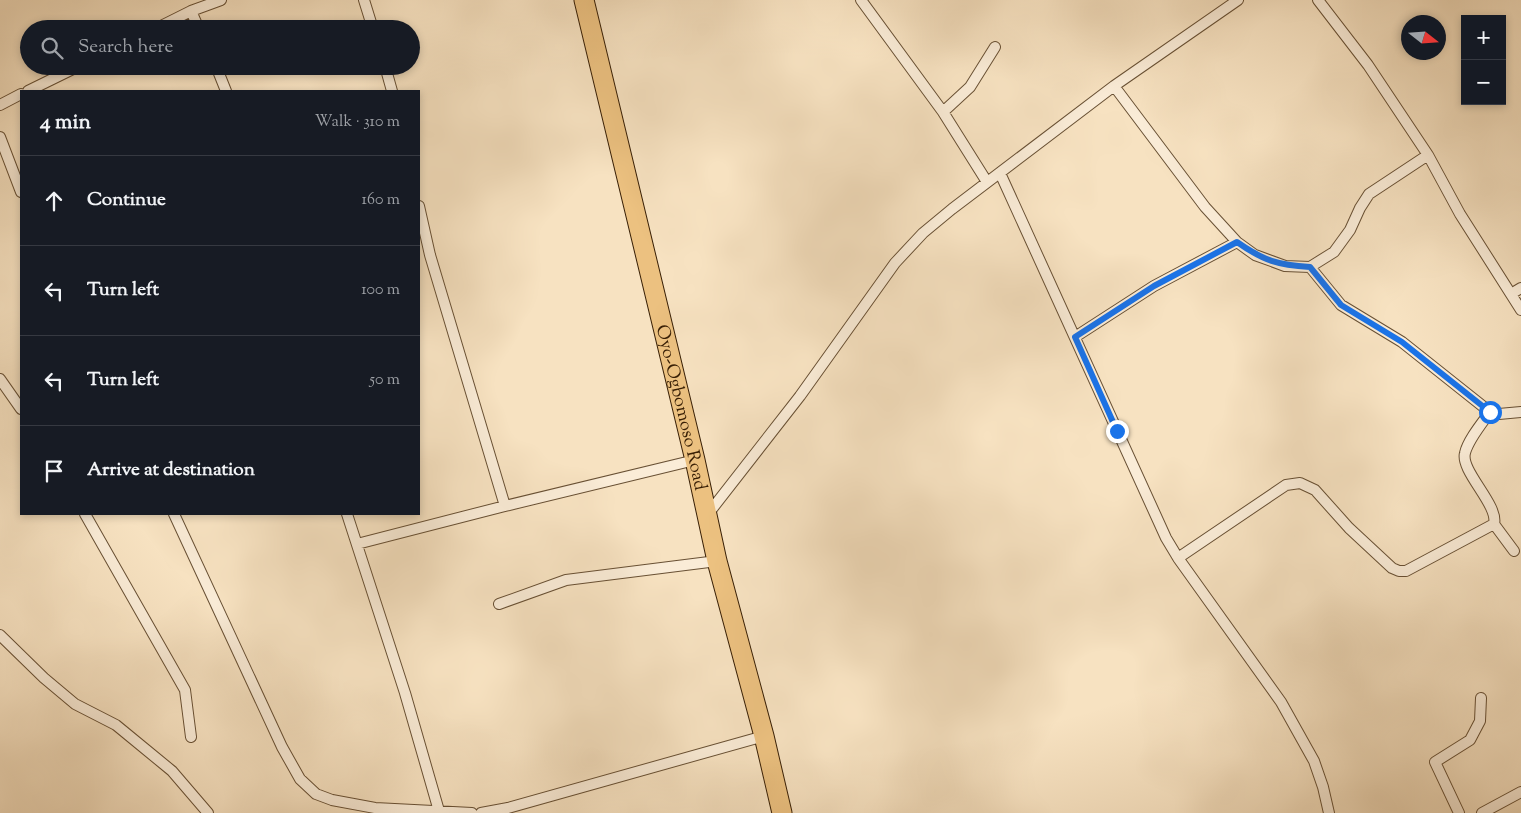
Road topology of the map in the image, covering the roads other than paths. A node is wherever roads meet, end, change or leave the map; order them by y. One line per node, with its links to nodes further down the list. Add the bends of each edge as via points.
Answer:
1 (221, 0): 7 (street)
2 (364, 0): 10 (street)
3 (584, 0): 38 (highway, Oyo-Ogbomoso Road)
4 (861, 0): 21 (street)
5 (1238, 0): 15 (street)
6 (1318, 0): 23 (street, via 1368,65)
7 (191, 11): 8 (street); 9 (street)
8 (173, 20)
9 (195, 20)
10 (370, 20)
11 (995, 47): 21 (street, via 970,87)
12 (61, 75): 16 (street)
13 (220, 75): 17 (street)
14 (387, 75): 18 (street)
15 (1114, 86): 24 (street); 28 (street, via 1205,207)
16 (30, 90)
17 (226, 90)
18 (392, 90)
19 (20, 95): 20 (street)
20 (0, 105)
21 (943, 112): 25 (street)
22 (0, 137): 26 (street)
23 (1428, 155): 29 (street, via 1369,194 1334,252); 31 (street, via 1460,214)
24 (1000, 172): 25 (street); 33 (street)
25 (987, 182): 40 (street, via 923,232 895,263 800,396)
26 (20, 189)
27 (420, 210): 39 (street, via 430,255)
28 (1237, 242): 29 (street, via 1255,255 1284,266); 33 (street, via 1154,286)
29 (1310, 267): 36 (street, via 1341,305 1402,342)
30 (1521, 288): 31 (street)
31 (1511, 294): 32 (street)
32 (1521, 310)
33 (1075, 337): 47 (street)
34 (0, 379): 35 (street)
35 (20, 408)
36 (1490, 412): 37 (street); 44 (street, via 1464,456 1494,515)
37 (1521, 412)
38 (695, 460): 39 (street); 40 (highway, Oyo-Ogbomoso Road)
39 (505, 506): 45 (street)
40 (708, 514): 48 (highway, Oyo-Ogbomoso Road)
41 (86, 515): 53 (street, via 185,690)
42 (174, 515): 55 (street, via 282,747 300,779 316,794 332,800 374,808)
43 (347, 515): 45 (street)
44 (1494, 524): 46 (street); 47 (street, via 1406,571 1399,571 1349,528 1315,490 1300,483 1286,485)
45 (358, 544): 55 (street)
46 (1514, 551)
47 (1178, 558): 60 (street, via 1281,702 1314,761)
48 (718, 561): 49 (street, via 566,580); 52 (highway, Oyo-Ogbomoso Road)
49 (499, 604)
50 (0, 636): 56 (street, via 75,704 116,725 172,771)
51 (1481, 698): 61 (street, via 1480,721 1470,740 1434,762)
52 (764, 736): 58 (street); 59 (highway, Oyo-Ogbomoso Road)
53 (192, 737)
54 (1521, 792): 62 (street)
55 (439, 811): 57 (street)
56 (208, 813)
57 (472, 813)
58 (482, 813)
59 (782, 813)
60 (1329, 813)
61 (1459, 813)
62 (1482, 813)

